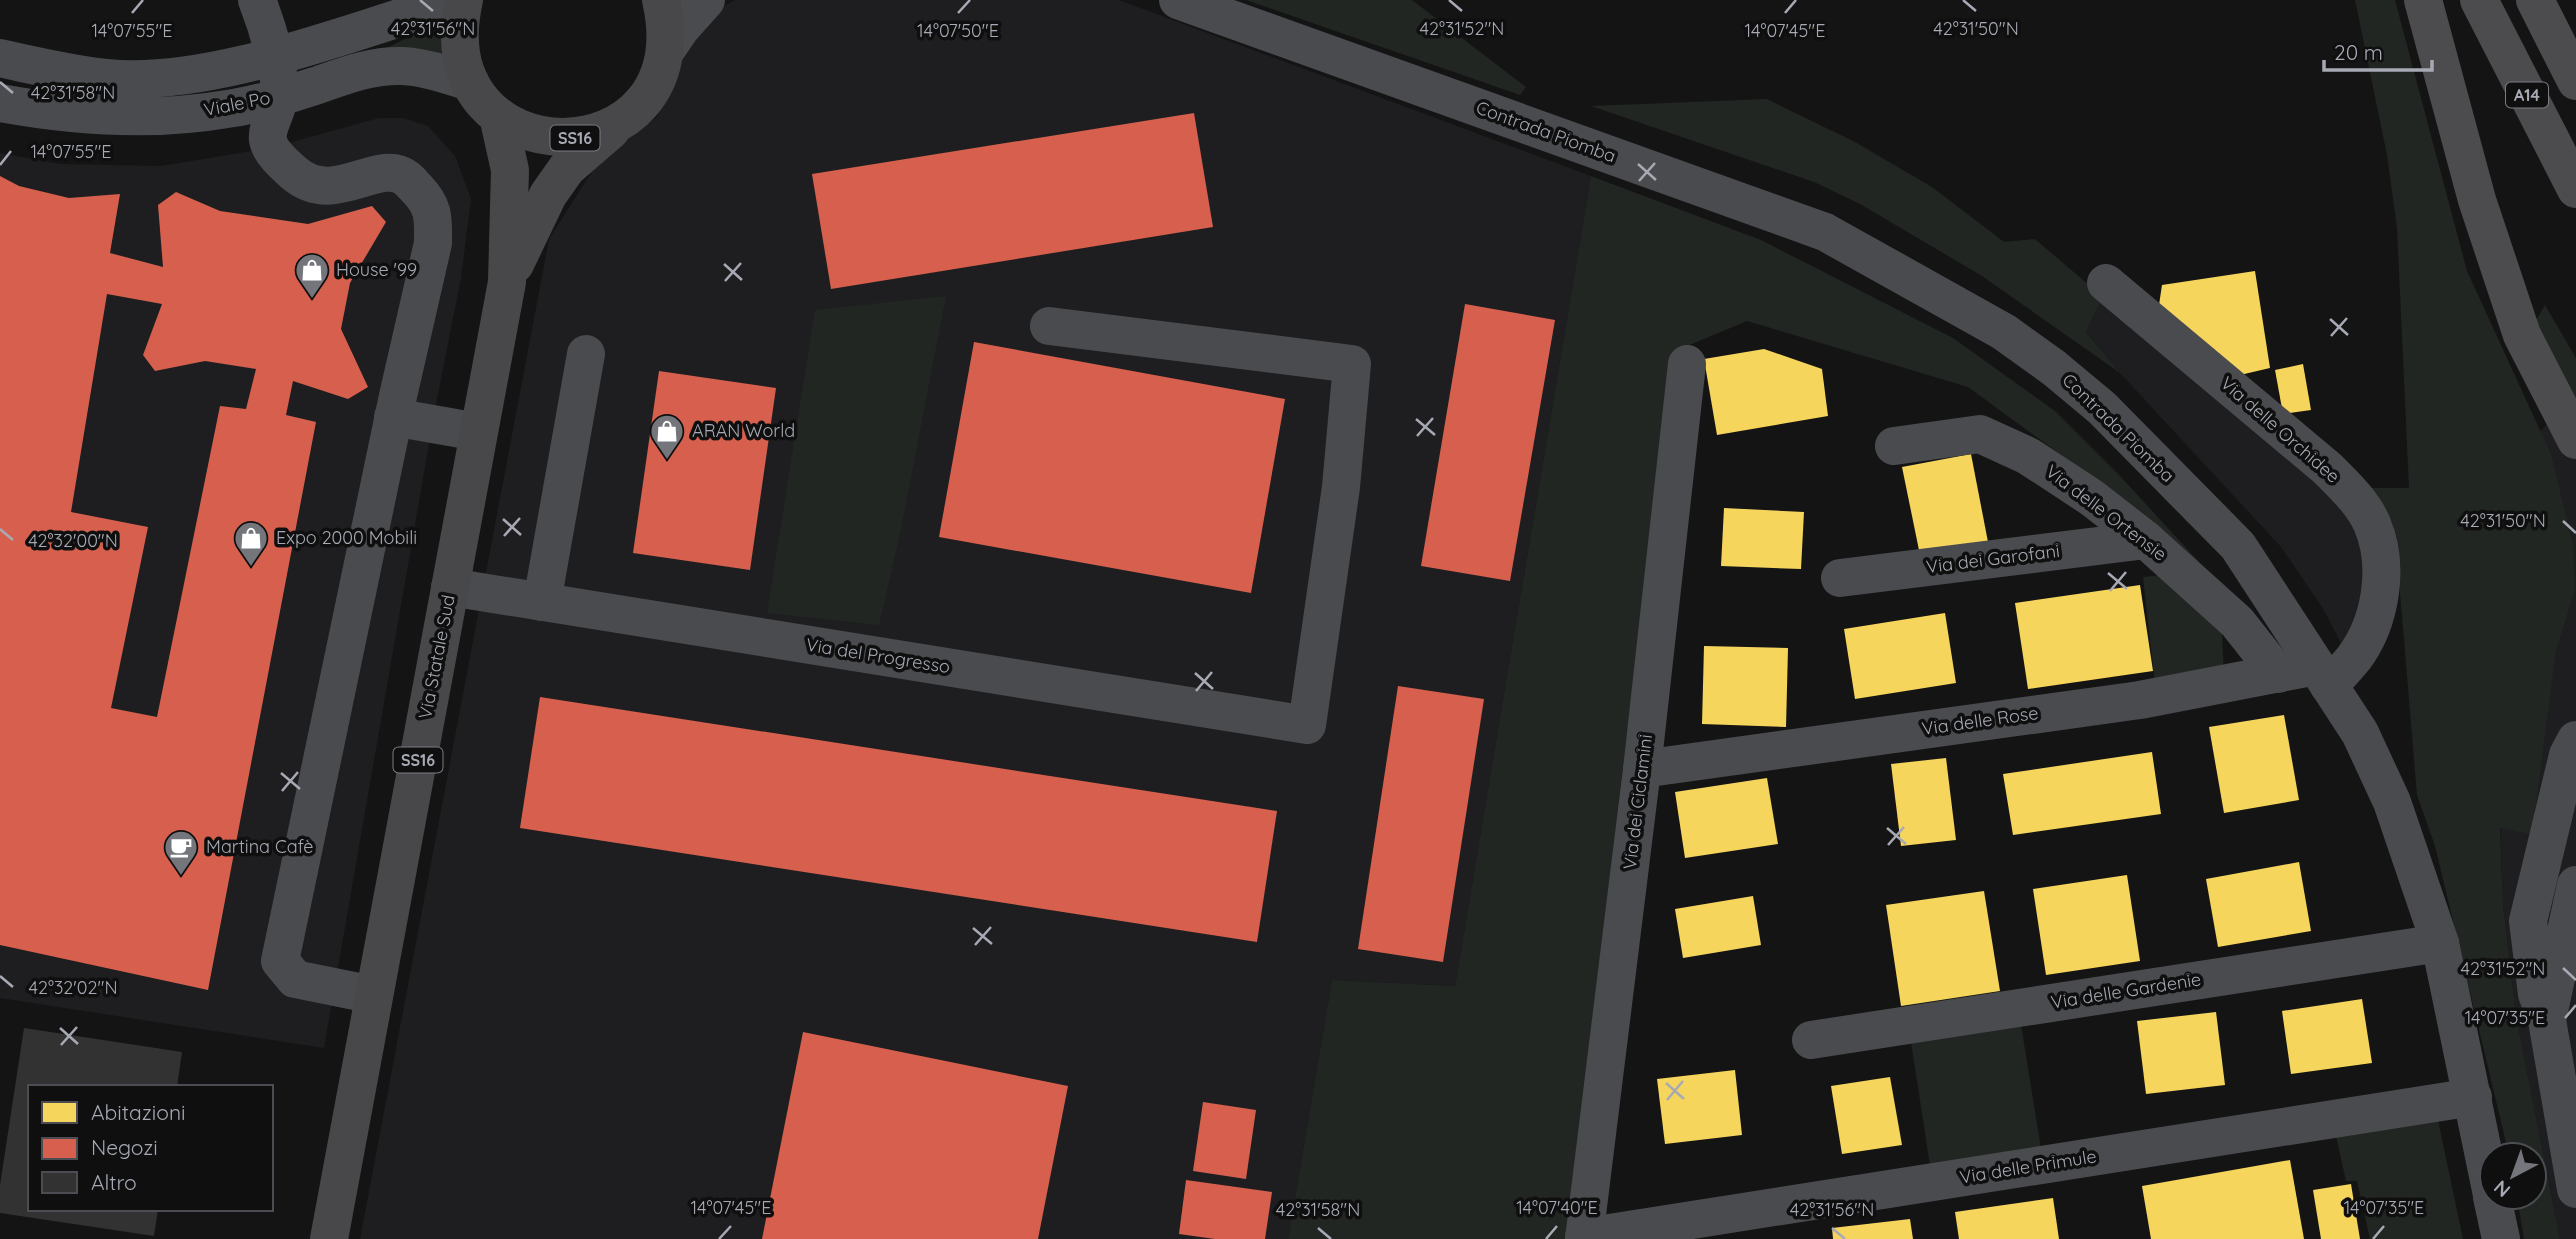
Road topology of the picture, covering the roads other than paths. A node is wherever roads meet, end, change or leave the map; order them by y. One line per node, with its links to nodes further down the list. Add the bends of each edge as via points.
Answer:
1 (257, 0): 11 (street)
2 (438, 0): 11 (street, via 424,10)
3 (464, 0): 14 (main road, SS16, via 460,54)
4 (661, 0): 10 (main road, SS16, via 667,24)
5 (706, 0): 10 (street)
6 (1178, 0): 34 (street, Contrada Piomba, via 1825,232 2004,332 2102,408 2238,546)
7 (2423, 0): 27 (highway, via 2477,200 2522,335)
8 (2479, 0): 19 (highway, A14)
9 (2535, 0): 13 (highway, A14)
10 (666, 50): 18 (main road, SS16, via 658,77 643,102)
11 (274, 55): 12 (street, via 218,69 137,79 107,78); 15 (street)
12 (0, 58)
13 (2574, 74)
14 (470, 82): 15 (street, Viale Po, via 402,66 357,71); 17 (main road, SS16)
15 (280, 96): 16 (street, Viale Po, via 229,109 142,118 49,112); 25 (street, via 267,136 270,148 295,174 316,186 335,186 379,173 404,176 429,202 433,243)
16 (0, 103)
17 (498, 116): 18 (main road, SS16, via 520,130 546,137 598,133); 20 (main road, SS16, via 510,170)
18 (622, 121): 20 (main road, SS16, via 567,168 548,195)
19 (2576, 189)
20 (507, 282): 26 (main road, Via Statale Sud / SS16)
21 (2106, 283): 34 (street, Via delle Orchidee, via 2328,469 2372,524 2382,582 2374,619 2356,656)
22 (1049, 326): 32 (street, Via del Progresso, via 1352,364 1341,487 1307,725)
23 (586, 354): 32 (street)
24 (1687, 364): 36 (street, Via dei Ciclamini)
25 (393, 417): 26 (street); 39 (street, via 280,961 295,979)
26 (478, 432): 31 (main road, Via Statale Sud / SS16)
27 (2576, 440)
28 (1894, 446): 29 (street, Via delle Ortensie, via 1980,434 2028,456)
29 (2146, 540): 30 (street, Via dei Garofani); 33 (street, Via delle Ortensie, via 2237,622)
30 (1840, 578)
31 (450, 587): 32 (street, Via del Progresso); 39 (main road, Via Statale Sud / SS16)
32 (541, 602)
33 (2278, 674): 34 (street, Via delle Rose); 36 (street, Via delle Rose, via 2140,699)
34 (2323, 676): 38 (street, Contrada Piomba, via 2360,733 2392,802)
35 (2576, 740): 40 (street, via 2568,755 2528,921 2537,993)
36 (1642, 769): 46 (street, Via dei Ciclamini)
37 (2576, 884): 40 (street)
38 (2440, 943): 41 (street, Via delle Gardenie); 42 (street, Contrada Piomba)
39 (374, 995): 47 (main road, Via Statale Sud / SS16)
40 (2547, 1020): 44 (street)
41 (1811, 1040)
42 (2473, 1097): 43 (street, Contrada Piomba); 46 (street, Via delle Primule)
43 (2481, 1141)
44 (2576, 1189)
45 (2495, 1211): 48 (street, Contrada Piomba)
46 (1584, 1238)
47 (329, 1239)
48 (2501, 1239)

